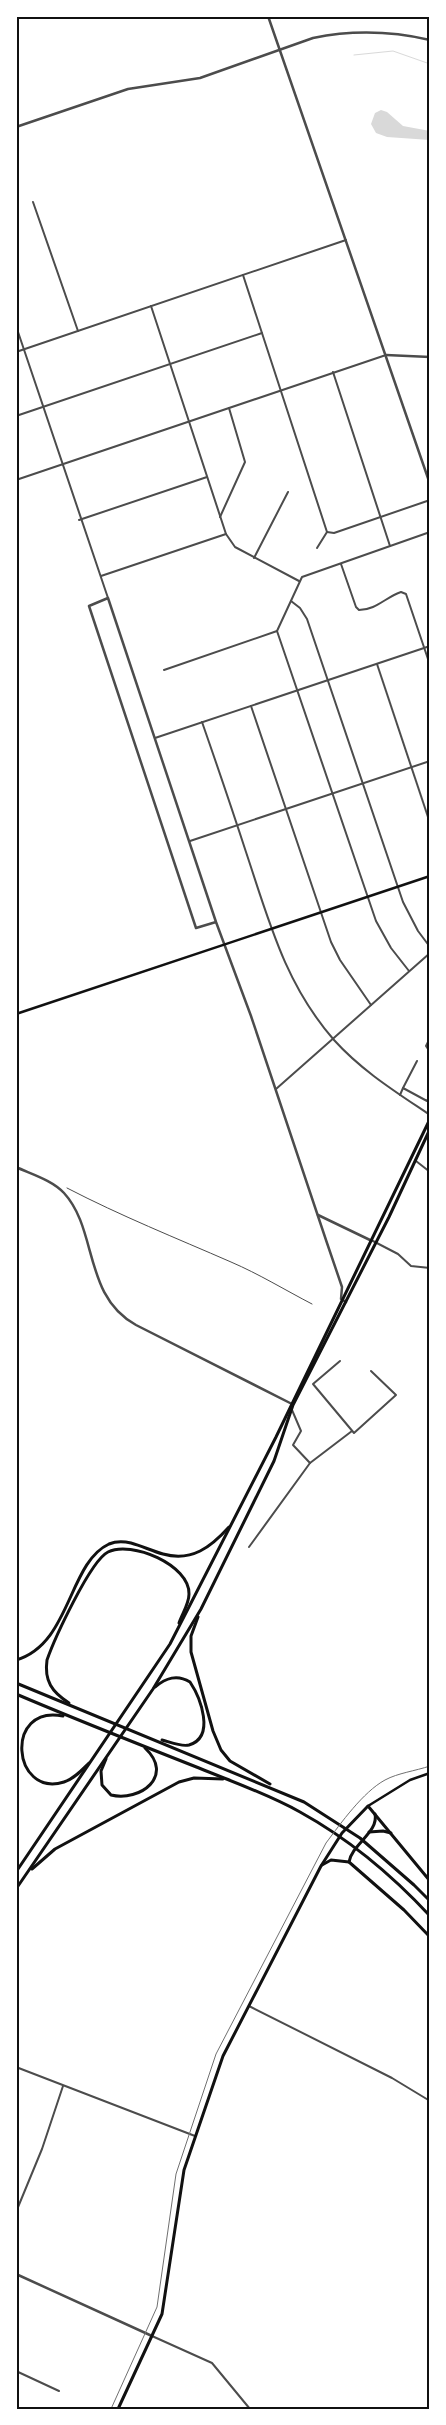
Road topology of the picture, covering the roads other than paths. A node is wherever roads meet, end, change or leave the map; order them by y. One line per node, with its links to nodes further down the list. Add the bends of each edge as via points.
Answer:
1 (268, 16): 3 (street)
2 (430, 40): 3 (street, via 356,32 313,38)
3 (281, 50): 4 (street, via 200,78 128,89); 6 (street)
4 (16, 127)
5 (33, 202): 10 (street)
6 (346, 240): 7 (street); 14 (street)
7 (243, 275): 8 (street); 11 (street)
8 (151, 306): 10 (street); 16 (street)
9 (16, 326): 12 (street)
10 (78, 331): 12 (street)
11 (262, 333): 16 (street); 18 (street)
12 (24, 349): 13 (street); 19 (street)
13 (16, 352)
14 (386, 354): 15 (street); 17 (street); 26 (street)
15 (430, 356)
16 (170, 364): 19 (street); 22 (street)
17 (333, 372): 18 (street); 30 (street)
18 (281, 390): 20 (street); 32 (street)
19 (43, 406): 21 (street); 23 (street)
20 (229, 408): 22 (street); 29 (street, via 246,462)
21 (16, 416)
22 (189, 421): 23 (street); 24 (street)
23 (63, 465): 25 (street); 31 (street)
24 (207, 477): 29 (street); 31 (street)
25 (16, 480)
26 (430, 484)
27 (288, 492): 37 (street)
28 (430, 500): 30 (street)
29 (220, 517): 34 (street)
30 (381, 517): 32 (street, via 334,533); 35 (street)
31 (81, 520): 39 (street)
32 (327, 532): 36 (street)
33 (430, 532): 35 (street)
34 (226, 534): 37 (street, via 233,546); 39 (street)
35 (390, 546): 38 (street)
36 (317, 548)
37 (254, 558): 40 (street)
38 (341, 564): 40 (street, via 306,575); 45 (street, via 359,610 380,605 388,596 406,594)
39 (101, 576): 41 (street)
40 (299, 581): 42 (street)
41 (108, 598): 53 (street); 66 (street, via 89,606 196,928)
42 (291, 601): 43 (street); 49 (street, via 306,614)
43 (277, 631): 48 (street); 50 (street)
44 (430, 646): 45 (street)
45 (424, 648): 46 (street); 47 (street)
46 (377, 664): 49 (street); 55 (street)
47 (430, 665)
48 (164, 670)
49 (329, 680): 50 (street); 56 (street)
50 (299, 691): 51 (street); 57 (street)
51 (251, 706): 52 (street); 58 (street)
52 (202, 722): 53 (street); 60 (street)
53 (154, 738): 61 (street)
54 (430, 761): 55 (street)
55 (411, 767): 56 (street); 59 (street)
56 (364, 784): 57 (street); 63 (street)
57 (333, 794): 58 (street); 64 (street)
58 (286, 810): 60 (street); 65 (street)
59 (430, 823)
60 (238, 826): 61 (street); 67 (street)
61 (189, 841): 66 (street)
62 (430, 876): 63 (main road)
63 (398, 887): 64 (main road); 69 (street, via 406,910)
64 (368, 897): 65 (main road); 71 (street, via 376,921 391,948)
65 (321, 913): 67 (main road); 72 (street, via 340,960)
66 (216, 922): 68 (street)
67 (272, 930): 68 (main road); 75 (street, via 290,976)
68 (225, 945): 73 (main road); 79 (street)
69 (430, 947)
70 (430, 953): 71 (street)
71 (410, 971): 72 (street)
72 (371, 1005): 75 (street)
73 (16, 1014)
74 (430, 1038): 76 (street, via 426,1046)
75 (334, 1039): 79 (street); 81 (street, via 365,1070)
76 (430, 1052)
77 (417, 1061): 78 (street)
78 (403, 1088): 80 (street, via 427,1101); 81 (street)
79 (275, 1089): 89 (street)
80 (430, 1094)
81 (400, 1095): 82 (street)
82 (430, 1115)
83 (430, 1119): 90 (main road)
84 (430, 1129): 85 (main road)
85 (414, 1160): 87 (street); 91 (main road)
86 (16, 1167): 98 (street, via 58,1187 68,1198 78,1217 103,1291 121,1315)
87 (430, 1172)
88 (68, 1188): 95 (street, via 138,1224 260,1276)
89 (318, 1215): 90 (street); 93 (street, via 342,1288)
90 (370, 1240): 91 (street); 93 (main road)
91 (376, 1243): 92 (street, via 398,1254 411,1266); 94 (main road)
92 (430, 1268)
93 (341, 1299): 94 (street); 98 (main road)
94 (346, 1302): 98 (main road)
95 (312, 1304)
96 (340, 1362): 100 (street, via 313,1384)
97 (371, 1371): 100 (street, via 396,1395)
98 (292, 1404): 99 (main road); 102 (main road)
99 (291, 1409): 101 (street, via 301,1431 293,1445); 104 (main road, via 274,1461)
100 (352, 1432): 101 (street)
101 (310, 1464): 103 (street)
102 (232, 1523): 105 (main road); 106 (main road, via 209,1547 193,1555 166,1555 118,1541 103,1548 80,1578 50,1636 37,1649)
103 (249, 1547)
104 (201, 1610): 108 (main road); 118 (main road, via 191,1636 191,1652 218,1744 230,1761)
105 (174, 1635): 110 (main road, via 189,1593 179,1572 151,1555 126,1547 107,1552 92,1568 47,1660 46,1676 52,1689); 115 (main road)
106 (16, 1660)
107 (16, 1684): 110 (main road)
108 (153, 1689): 112 (main road, via 169,1678 190,1682 198,1696 204,1726 198,1739 188,1745); 114 (main road)
109 (16, 1694): 111 (main road)
110 (78, 1708): 112 (main road)
111 (71, 1718): 113 (main road); 115 (main road, via 50,1715 34,1722 24,1735 21,1747 23,1763 36,1777 46,1782 61,1783)
112 (150, 1738): 118 (main road)
113 (143, 1746): 114 (main road, via 155,1758 157,1774 151,1784 127,1796 111,1795 102,1785 101,1771); 117 (main road)
114 (107, 1755): 128 (main road)
115 (93, 1761): 127 (main road)
116 (430, 1773): 119 (main road, via 403,1783)
117 (226, 1779): 128 (main road, via 194,1778 179,1782 55,1849); 132 (main road, via 278,1801 318,1823 368,1858)
118 (283, 1792): 131 (main road, via 324,1813 374,1850)
119 (368, 1806): 120 (main road); 126 (main road, via 342,1833)
120 (375, 1814): 122 (main road, via 376,1820); 123 (main road)
121 (16, 1816): 124 (main road)
122 (369, 1832): 123 (main road); 125 (main road, via 352,1853)
123 (392, 1833): 129 (main road)
124 (16, 1852)
125 (350, 1862): 126 (main road, via 336,1860); 133 (main road)
126 (322, 1866): 134 (main road)
127 (16, 1872)
128 (26, 1875): 130 (main road)
129 (430, 1881)
130 (16, 1889)
131 (430, 1902)
132 (430, 1916)
133 (430, 1937)
134 (249, 2006): 137 (street, via 392,2078); 138 (main road, via 224,2056)
135 (16, 2067): 136 (street)
136 (63, 2086): 138 (street); 139 (street)
137 (430, 2101)
138 (195, 2136): 141 (main road, via 181,2184 162,2314)
139 (16, 2212)
140 (16, 2274): 141 (street)
141 (152, 2336): 144 (main road); 145 (street, via 212,2363)
142 (16, 2371): 143 (street)
143 (59, 2391)
144 (118, 2409)
145 (250, 2409)

